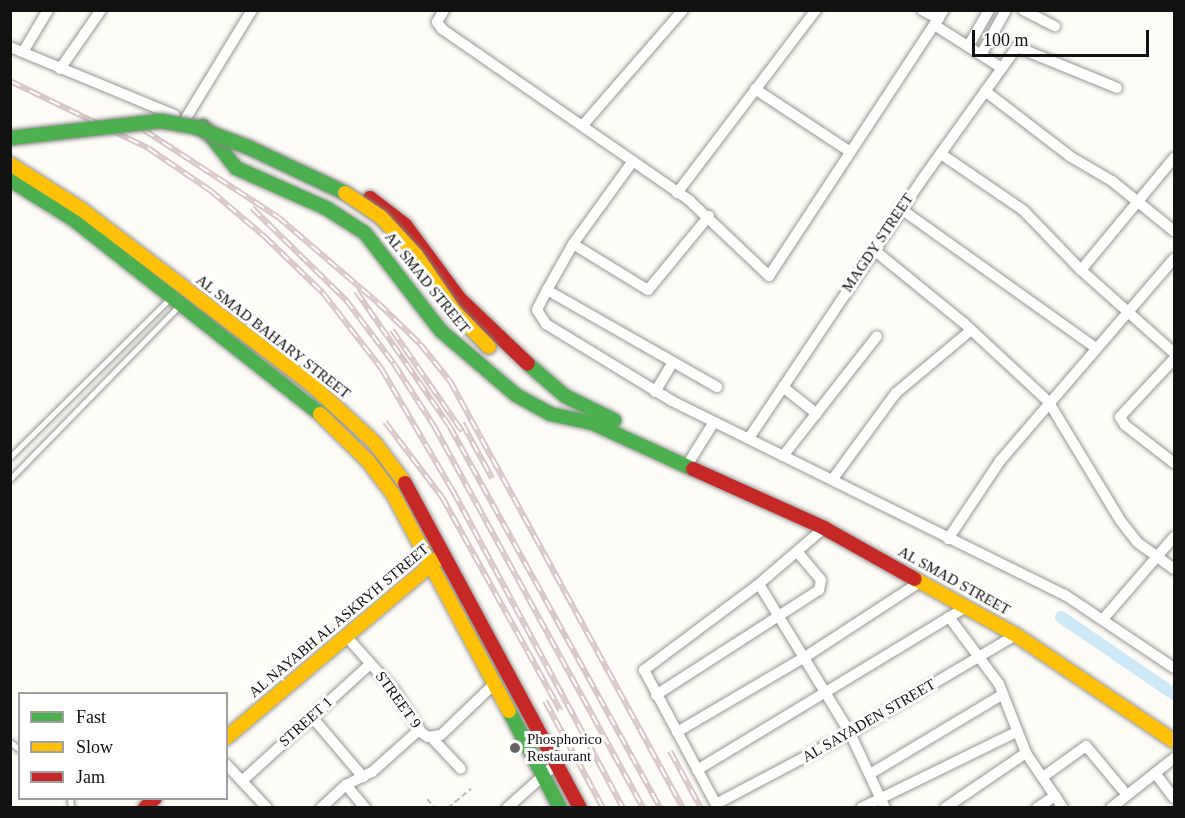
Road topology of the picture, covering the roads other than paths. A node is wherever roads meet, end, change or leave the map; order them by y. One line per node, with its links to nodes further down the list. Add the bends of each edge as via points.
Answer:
1 (48, 10): 15 (street)
2 (101, 10): 18 (street)
3 (252, 10): 22 (street)
4 (444, 10): 24 (street, via 437,22 442,29)
5 (683, 10): 24 (street)
6 (816, 10): 20 (street)
7 (922, 10): 11 (street)
8 (989, 10): 13 (street)
9 (1006, 10): 16 (street)
10 (1023, 10): 12 (street)
11 (940, 18): 13 (street); 27 (street)
12 (1055, 26)
13 (969, 45): 16 (street)
14 (10, 47): 15 (street, AL SMAD STREET)
15 (23, 52): 18 (street, AL SMAD STREET)
16 (982, 53): 17 (street)
17 (1002, 68): 19 (street, MAGDY STREET, via 1017,47 1024,48); 21 (street, MAGDY STREET)
18 (60, 69): 22 (street, AL SMAD STREET)
19 (1117, 88)
20 (754, 89): 27 (street); 33 (street)
21 (985, 91): 28 (street, MAGDY STREET); 34 (street, via 1071,157)
22 (186, 118): 23 (street, AL SMAD STREET)
23 (201, 123): 58 (main road, AL SMAD STREET, via 309,166 387,209 421,243 477,319); 65 (main road, AL SMAD STREET, via 236,168 326,208 365,233 441,331 502,386 550,414)
24 (583, 125): 30 (street)
25 (10, 138): 50 (main road, bridge, via 161,121 195,127 250,148 352,196 381,217 416,255)
26 (10, 149): 50 (main road, via 160,132 195,137 226,148 336,200 376,228 401,255 442,314)
27 (849, 151): 37 (street, via 772,276)
28 (941, 154): 35 (street, MAGDY STREET); 42 (street, via 1023,210)
29 (1174, 158): 34 (street)
30 (633, 161): 33 (street); 39 (street)
31 (10, 164): 36 (main road, AL SMAD BAHARY STREET)
32 (10, 180): 36 (main road, AL SMAD BAHARY STREET)
33 (677, 192): 37 (street)
34 (1139, 201): 38 (street); 42 (street)
35 (902, 209): 40 (street, MAGDY STREET); 49 (street)
36 (77, 214): 43 (main road, AL SMAD BAHARY STREET); 45 (main road, AL SMAD BAHARY STREET)
37 (709, 216): 39 (street, via 648,290)
38 (1174, 231)
39 (573, 244): 44 (street)
40 (874, 250): 47 (street); 56 (street, MAGDY STREET)
41 (1174, 259): 46 (street)
42 (1081, 270): 46 (street)
43 (186, 290): 45 (main road); 54 (main road, AL SMAD BAHARY STREET)
44 (547, 290): 53 (street); 57 (street, via 537,310 546,324)
45 (176, 301): 59 (main road, AL SMAD BAHARY STREET); 61 (lane); 63 (lane)
46 (1128, 313): 49 (street); 51 (street)
47 (971, 330): 60 (street); 74 (street, via 896,393)
48 (877, 336): 62 (street)
49 (1096, 348): 60 (street)
50 (486, 351): 58 (main road); 65 (main road, via 524,386)
51 (1174, 353)
52 (1174, 359): 72 (street, via 1120,417)
53 (673, 362): 55 (street); 57 (street)
54 (312, 385): 59 (main road); 66 (main road, AL SMAD BAHARY STREET)
55 (717, 387)
56 (783, 387): 62 (street); 67 (street, MAGDY STREET)
57 (655, 392): 64 (street)
58 (566, 396): 71 (main road, AL SMAD STREET)
59 (302, 397): 68 (main road, AL SMAD BAHARY STREET)
60 (1048, 401): 77 (street, via 986,478); 80 (street, via 1104,497 1137,542)
61 (56, 410): 63 (lane); 70 (lane)
62 (817, 414): 69 (street)
63 (67, 420): 73 (lane)
64 (714, 422): 67 (street); 71 (street)
65 (592, 423): 71 (main road, AL SMAD STREET)
66 (363, 431): 68 (main road); 78 (main road, AL SMAD BAHARY STREET, via 408,487)
67 (748, 438): 69 (street)
68 (352, 443): 81 (main road, AL SMAD BAHARY STREET, via 393,494)
69 (783, 456): 74 (street)
70 (10, 457)
71 (689, 462): 75 (main road, AL SMAD STREET)
72 (1174, 463)
73 (10, 479)
74 (832, 480): 77 (street)
75 (824, 528): 79 (street); 83 (main road, AL SMAD STREET)
76 (1174, 537): 80 (street)
77 (948, 539): 88 (street)
78 (445, 553): 81 (main road, AL NAYABH AL ASKRYH STREET); 95 (main road, AL SMAD BAHARY STREET)
79 (798, 553): 84 (street); 87 (street, via 823,583)
80 (1155, 556): 82 (street); 88 (street)
81 (431, 564): 90 (main road, AL NAYABH AL ASKRYH STREET); 96 (main road, AL SMAD BAHARY STREET)
82 (1174, 569)
83 (920, 582): 85 (main road, AL SMAD STREET); 92 (street)
84 (759, 584): 87 (street); 99 (street, via 645,668)
85 (966, 607): 86 (street); 89 (main road, AL SMAD STREET)
86 (949, 617): 91 (street); 97 (street)
87 (780, 618): 92 (street); 99 (street)
88 (1104, 618): 94 (street)
89 (1017, 635): 91 (street, AL SAYADEN STREET); 107 (main road, AL SMAD STREET)
90 (346, 636): 93 (street, STREET 9); 105 (main road, AL NAYABH AL ASKRYH STREET)
91 (981, 656): 98 (street); 104 (street, AL SAYADEN STREET)
92 (805, 657): 97 (street); 102 (street)
93 (370, 664): 100 (street, STREET 1); 101 (street, STREET 9, via 394,690)
94 (1174, 668)
95 (508, 671): 96 (street, STREET 9); 110 (main road, AL SMAD BAHARY STREET)
96 (495, 683): 106 (street, STREET 9, via 441,735); 116 (main road, AL SMAD BAHARY STREET)
97 (827, 694): 104 (street); 113 (street)
98 (1003, 694): 103 (street); 115 (street)
99 (656, 695): 102 (street)
100 (312, 717): 117 (street); 119 (street, STREET 1)
101 (419, 730): 106 (street, STREET 9); 117 (street)
102 (677, 732): 113 (street)
103 (1016, 732): 108 (street); 124 (street)
104 (850, 733): 113 (street, AL SAYADEN STREET, via 721,804 716,804); 115 (street)
105 (228, 736)
106 (432, 738): 112 (street)
107 (1174, 741)
108 (1026, 753): 118 (street); 132 (street)
109 (1174, 758): 114 (street)
110 (556, 764): 116 (street); 130 (main road, AL SMAD BAHARY STREET)
111 (228, 766): 119 (street)
112 (461, 769)
113 (697, 770)
114 (1155, 773): 121 (street); 123 (street)
115 (870, 774): 124 (street)
116 (543, 775): 128 (street); 129 (main road, AL SMAD BAHARY STREET)
117 (363, 777): 120 (street)
118 (1043, 777): 121 (street, via 1086,746); 122 (street)
119 (242, 781): 125 (street)
120 (346, 785): 126 (street); 127 (street)
121 (1127, 795): 135 (street)
122 (1054, 796): 133 (street); 134 (street)
123 (1174, 798)
124 (884, 803): 131 (street)
125 (262, 806)
126 (321, 807)
127 (365, 807)
128 (507, 807)
129 (560, 807)
130 (580, 807)
131 (861, 807)
132 (945, 807)
133 (1037, 807)
134 (1063, 807)
135 (1111, 807)

